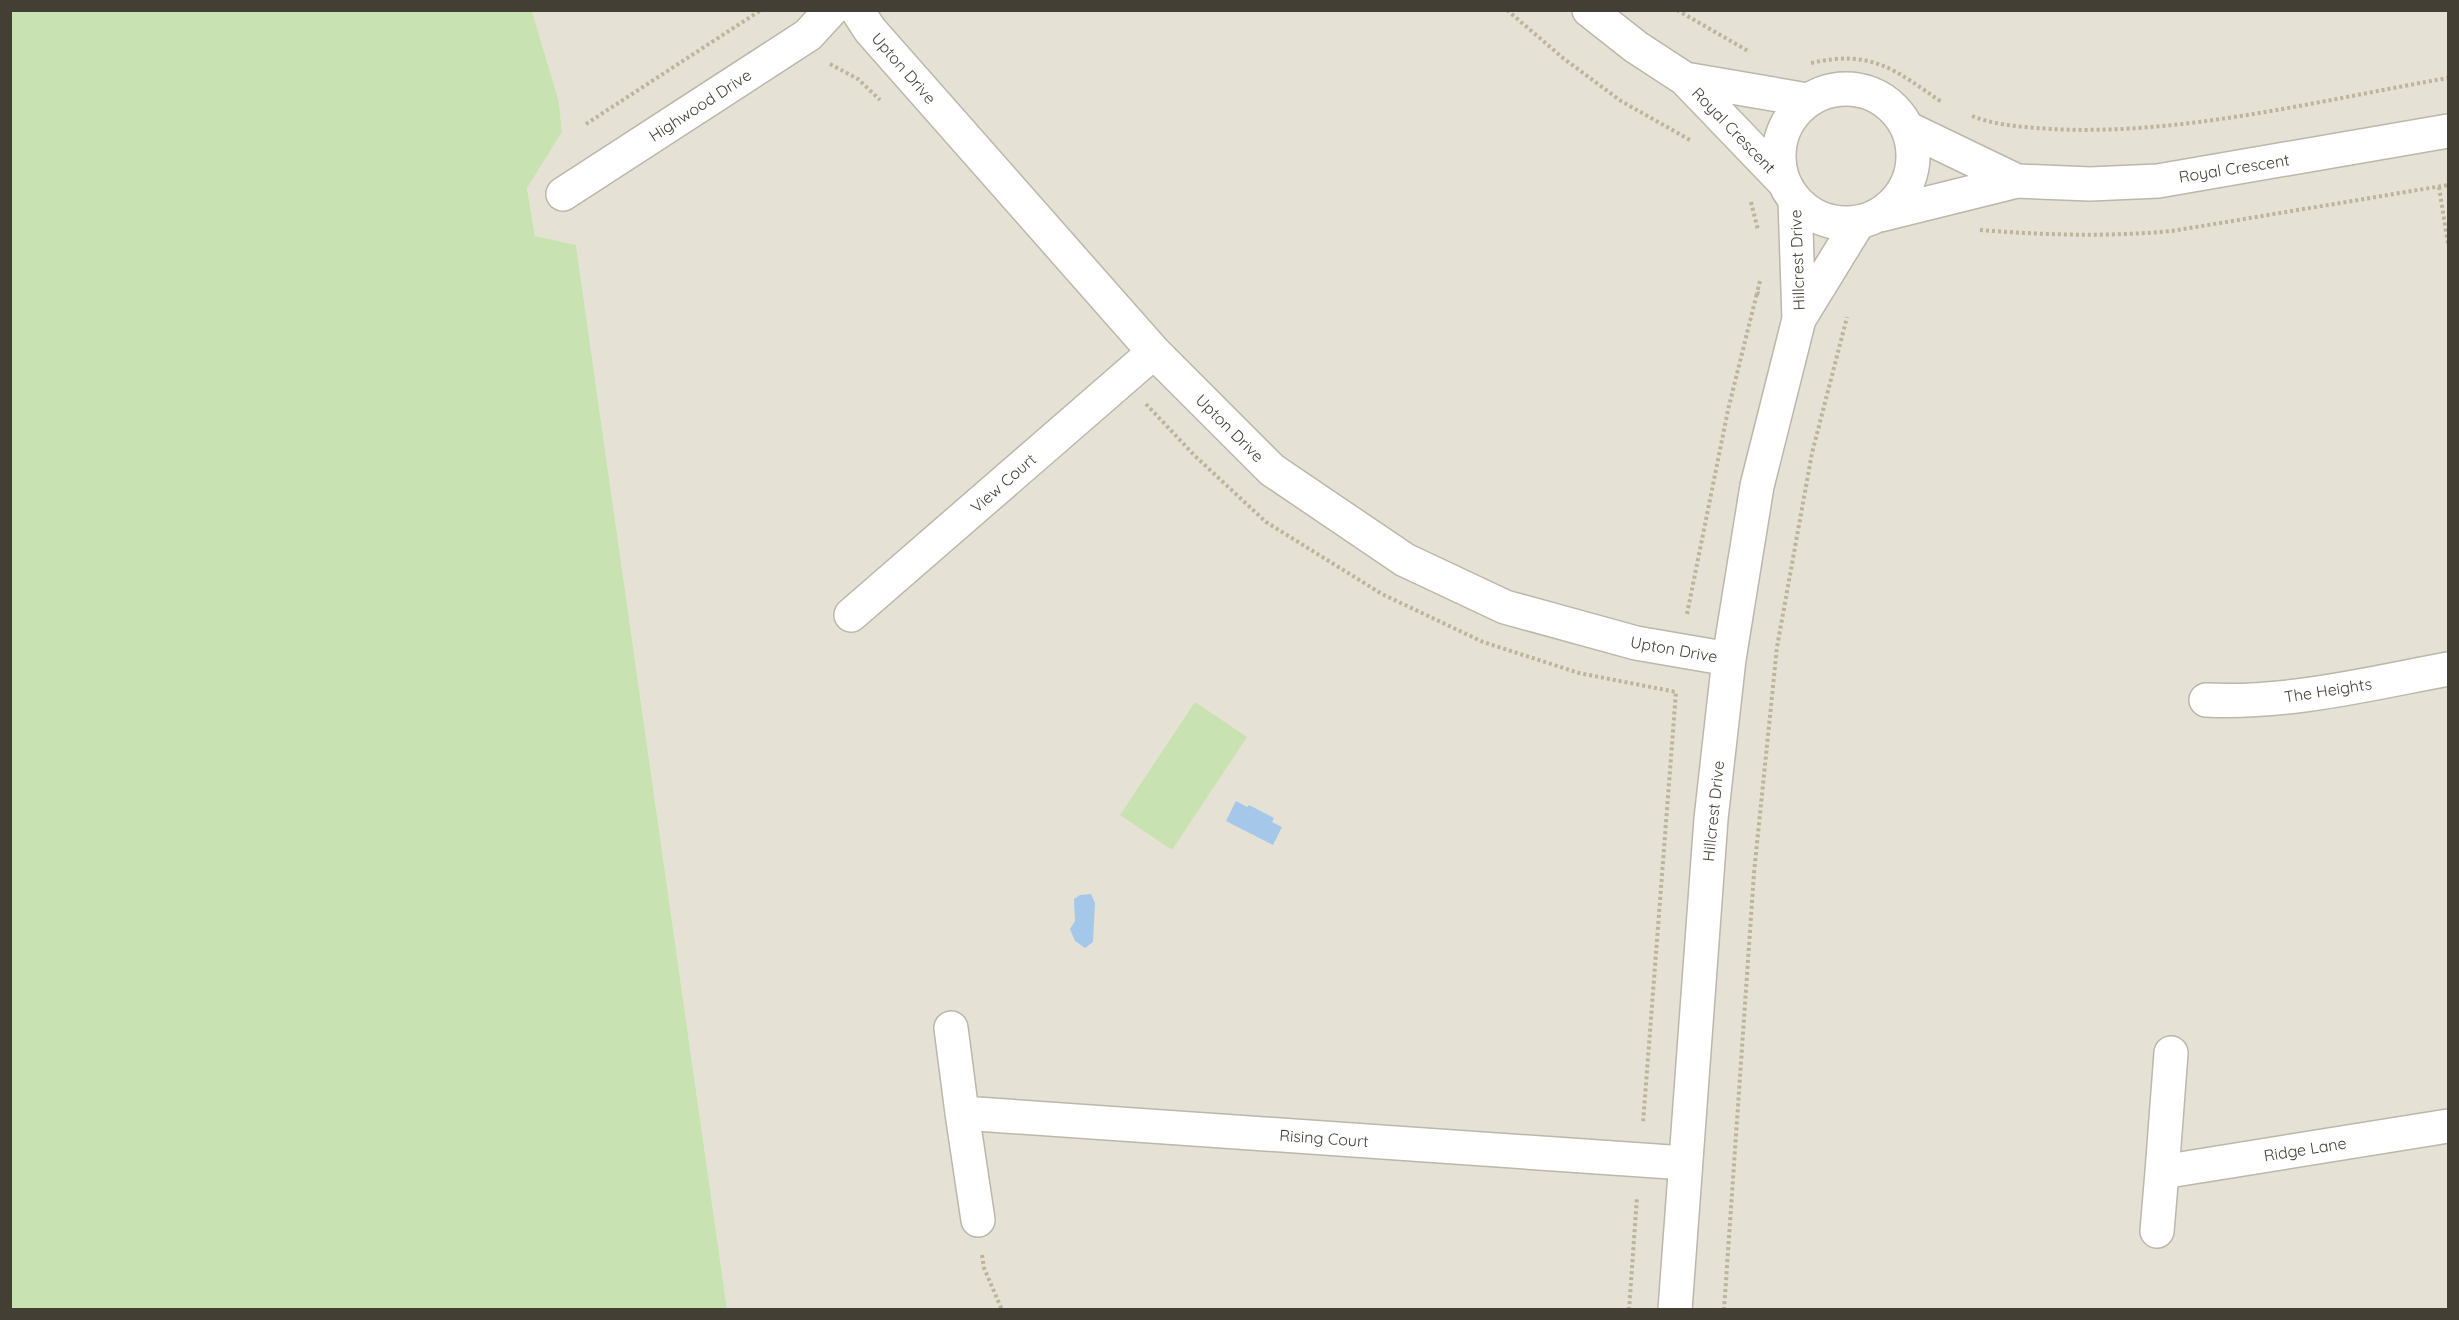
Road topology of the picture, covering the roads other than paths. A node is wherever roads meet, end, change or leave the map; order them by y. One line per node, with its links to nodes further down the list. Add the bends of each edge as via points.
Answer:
1 (831, 10): 10 (street, Highwood Drive, via 804,37)
2 (857, 10): 13 (street, Upton Drive, via 870,30)
3 (1590, 10): 4 (street, Royal Crescent)
4 (1685, 79): 5 (street, Royal Crescent); 9 (street, Royal Crescent)
5 (1807, 100): 6 (street, via 1825,91 1863,90 1881,98); 9 (street, via 1791,116 1781,136 1778,158)
6 (1907, 128): 8 (street, Royal Crescent); 11 (street, via 1913,167 1907,186 1896,202)
7 (2448, 131): 8 (street, Royal Crescent, via 2158,181)
8 (2017, 182): 11 (street, Royal Crescent)
9 (1788, 190): 11 (street, via 1812,215 1834,223); 12 (street, Hillcrest Drive)
10 (563, 194)
11 (1869, 219): 12 (street, Hillcrest Drive)
12 (1799, 319): 15 (street, Hillcrest Drive, via 1756,486)
13 (1154, 351): 14 (street, View Court); 15 (street, Upton Drive, via 1272,470 1405,560 1505,607 1636,644)
14 (851, 615)
15 (1729, 659): 22 (street, Hillcrest Drive, via 1711,819)
16 (2448, 669): 17 (street, The Heights, via 2297,696 2247,702)
17 (2206, 700)
18 (951, 1028): 20 (street)
19 (2171, 1053): 23 (street)
20 (962, 1113): 22 (street, Rising Court); 24 (street)
21 (2448, 1126): 23 (street, Ridge Lane)
22 (1685, 1163): 26 (street, Hillcrest Drive)
23 (2162, 1172): 25 (street)
24 (978, 1220)
25 (2157, 1231)
26 (1675, 1310)

